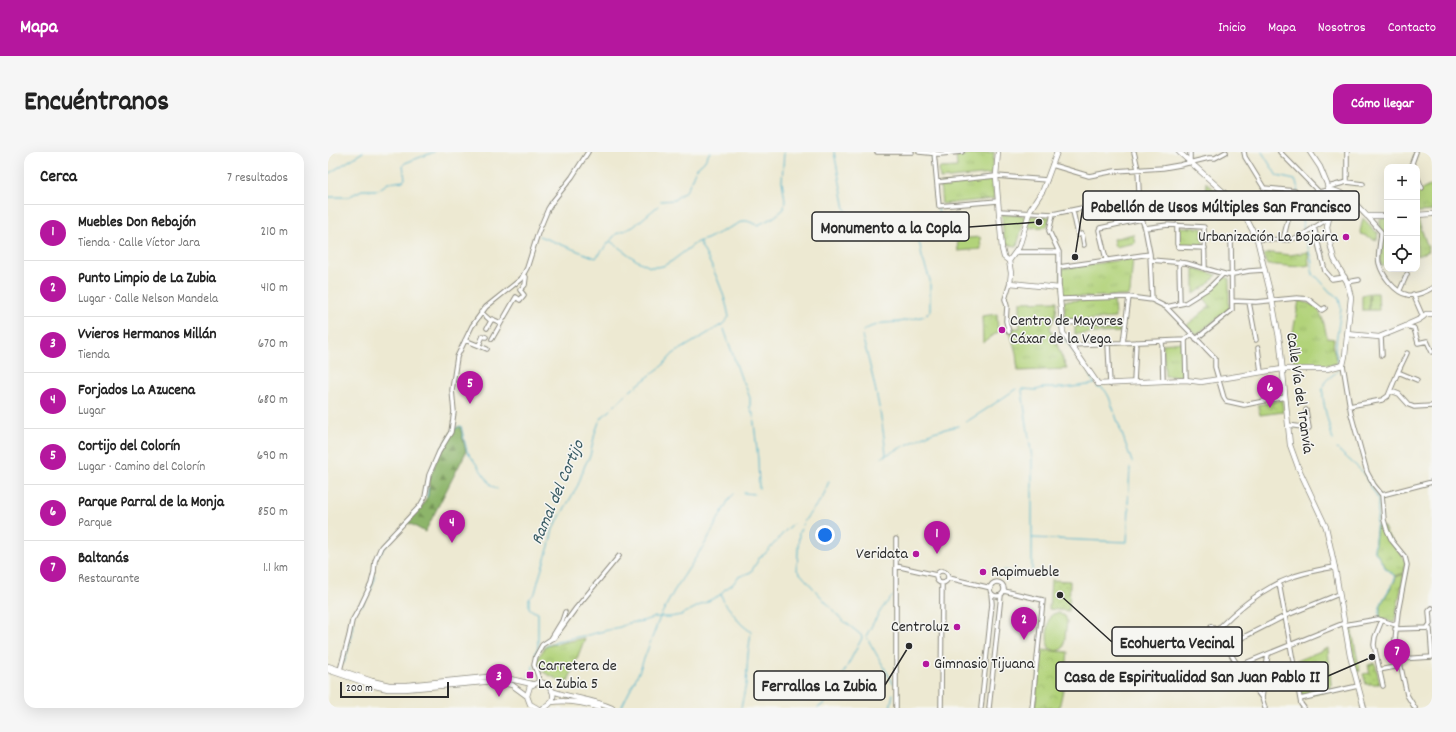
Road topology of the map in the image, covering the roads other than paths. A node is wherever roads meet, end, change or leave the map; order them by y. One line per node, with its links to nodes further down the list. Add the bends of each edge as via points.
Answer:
1 (588, 152): 64 (street, via 572,178 553,201)
2 (877, 152): 3 (street)
3 (912, 152)
4 (919, 152): 17 (street)
5 (962, 152): 17 (street)
6 (998, 152): 22 (street)
7 (1057, 152): 20 (street)
8 (1134, 152): 21 (street)
9 (1179, 152): 18 (street, Calle Vía del Tranvía)
10 (1190, 152): 18 (street)
11 (1226, 152): 18 (street, via 1216,158)
12 (1244, 152): 48 (street, via 1264,188 1295,191)
13 (1280, 152): 28 (street, via 1319,192)
14 (1310, 152): 28 (street, via 1320,167)
15 (1348, 152): 25 (street)
16 (1416, 152): 19 (street)
17 (934, 153): 24 (street)
18 (1190, 162): 21 (street, via 1163,168); 47 (street, Calle Vía del Tranvía, via 1243,212)
19 (1412, 164)
20 (1052, 165): 21 (street, via 1089,176); 23 (street)
21 (1138, 169): 30 (street)
22 (996, 176): 23 (street); 24 (street); 32 (street)
23 (1047, 180): 35 (street)
24 (938, 182): 32 (street, via 939,206)
25 (1347, 182): 27 (street); 28 (street)
26 (1420, 183): 29 (street)
27 (1363, 184)
28 (1328, 188): 39 (street, via 1348,197); 41 (street, via 1331,210)
29 (1422, 188)
30 (1139, 196): 31 (street, via 1150,202); 33 (street); 42 (street)
31 (1190, 200)
32 (998, 202): 34 (street)
33 (1073, 211): 36 (street); 49 (street, via 1078,235 1082,234)
34 (999, 212): 35 (street); 56 (street, via 1002,250)
35 (1028, 214): 36 (street); 51 (street)
36 (1053, 214): 52 (street, via 1049,231)
37 (1432, 214): 38 (street)
38 (1420, 215)
39 (1367, 216): 40 (street); 71 (street, via 1381,232 1379,263 1390,283)
40 (1384, 216)
41 (1329, 218): 44 (street); 65 (street, via 1327,228 1334,259)
42 (1142, 219): 45 (street); 54 (street, via 1100,228)
43 (1177, 225): 45 (street); 46 (street, via 1202,226); 50 (street, via 1177,246)
44 (1314, 227): 48 (street, via 1301,236); 65 (street, via 1325,271 1332,279)
45 (1145, 228): 53 (street)
46 (1205, 238): 50 (street); 62 (street, via 1231,238)
47 (1257, 239): 48 (street); 60 (street, Calle Vía del Tranvía)
48 (1283, 240)
49 (1084, 245)
50 (1205, 248): 59 (street)
51 (1016, 252): 52 (street); 56 (street)
52 (1059, 252): 58 (street)
53 (1150, 254): 54 (street); 55 (street)
54 (1106, 259): 58 (street)
55 (1151, 260): 57 (street); 75 (street)
56 (1009, 262): 68 (street)
57 (1179, 262): 59 (street); 79 (street)
58 (1059, 267): 69 (street)
59 (1205, 268): 61 (street)
60 (1264, 270): 62 (street); 76 (street, Calle Vía del Tranvía)
61 (1223, 274): 62 (street); 79 (street, via 1209,288)
62 (1232, 274): 77 (street)
63 (1407, 274): 71 (street)
64 (523, 276): 82 (street); 87 (street, via 526,277 525,282 520,290 524,295 520,300 516,297)
65 (1345, 277): 67 (street)
66 (1359, 280): 67 (street)
67 (1347, 282): 93 (street, via 1351,297)
68 (1010, 283): 69 (street); 91 (street, via 1004,299)
69 (1059, 288): 74 (street)
70 (1432, 288): 72 (street, via 1426,292)
71 (1400, 290): 72 (street, via 1408,295)
72 (1413, 294): 84 (street)
73 (1129, 297): 74 (street); 75 (street); 86 (street)
74 (1060, 299): 88 (street)
75 (1152, 300): 80 (street)
76 (1272, 300): 78 (street); 81 (street, via 1308,299 1322,310); 113 (street, Calle Vía del Tranvía)
77 (1232, 301): 78 (street); 97 (street, via 1232,310)
78 (1249, 302): 100 (street)
79 (1180, 304): 80 (street)
80 (1166, 307): 92 (street)
81 (1325, 308)
82 (481, 312): 85 (street); 98 (street)
83 (1432, 314): 84 (street)
84 (1423, 317): 89 (street)
85 (491, 321): 87 (street, via 494,319); 90 (street)
86 (1126, 321): 88 (street); 103 (street)
87 (501, 323): 96 (street)
88 (1062, 323): 106 (street, via 1063,333)
89 (1406, 326): 95 (street); 109 (street, via 1414,328 1418,343 1427,341)
90 (486, 328)
91 (1009, 332)
92 (1191, 334): 97 (street); 99 (street)
93 (1347, 334): 95 (street); 112 (street)
94 (486, 337): 105 (street, via 483,336)
95 (1381, 337): 111 (street)
96 (492, 339)
97 (1196, 339): 116 (street, via 1215,358 1215,367)
98 (465, 340): 105 (street); 161 (street, via 459,352 452,390 452,432 439,452 429,475 423,502 377,554 371,584 352,621)
99 (1184, 340): 101 (street); 117 (street)
100 (1256, 340)
101 (1162, 341): 102 (street); 119 (street)
102 (1136, 342): 103 (street); 120 (street)
103 (1122, 343): 104 (street)
104 (1108, 344): 106 (street); 121 (street)
105 (478, 345): 108 (street)
106 (1071, 345): 121 (street, via 1098,384)
107 (1258, 348): 114 (street)
108 (487, 349)
109 (1432, 352)
110 (1407, 353): 115 (street)
111 (1382, 355)
112 (1343, 365): 113 (street, via 1327,369); 124 (street)
113 (1282, 368): 114 (street); 123 (street, Calle Vía del Tranvía)
114 (1261, 372): 116 (street)
115 (1398, 372): 118 (street); 122 (street)
116 (1220, 379): 117 (street, via 1201,382); 123 (street, via 1226,401 1244,405)
117 (1186, 380): 119 (street)
118 (1417, 380)
119 (1164, 381): 120 (street)
120 (1134, 382): 121 (street)
121 (1110, 384)
122 (1390, 391): 124 (street, via 1382,400); 125 (street, via 1399,394 1414,407)
123 (1285, 398): 127 (street, Calle Vía del Tranvía)
124 (1349, 406): 129 (street, via 1367,472)
125 (1432, 406)
126 (1306, 410): 127 (street, via 1309,428)
127 (1288, 425): 133 (street, Calle Vía del Tranvía, via 1290,445 1326,527)
128 (1432, 482): 129 (street)
129 (1382, 495): 148 (street, via 1387,530 1392,541 1405,556 1407,565)
130 (896, 539): 132 (street)
131 (619, 556): 151 (street)
132 (896, 566): 134 (street); 176 (street)
133 (1335, 568): 137 (street); 140 (street, Calle Vía del Tranvía)
134 (936, 576): 135 (street, via 944,571); 136 (street)
135 (949, 578): 136 (street); 138 (street)
136 (942, 584): 177 (street)
137 (1279, 584): 144 (street); 150 (street, via 1257,597)
138 (991, 590): 139 (street, via 995,583 999,583 1004,587); 141 (street, via 994,596); 178 (street, via 992,604)
139 (1004, 591): 141 (street); 180 (street, via 1043,600)
140 (1339, 594): 144 (street); 146 (street, Calle Vía del Tranvía)
141 (1001, 595): 179 (street)
142 (1432, 608): 149 (street)
143 (565, 612): 151 (street)
144 (1285, 616): 152 (street); 153 (street)
145 (1382, 620): 146 (street); 148 (street); 162 (street, via 1374,644)
146 (1344, 624): 152 (street); 165 (street, Calle Vía del Tranvía)
147 (1212, 626): 150 (street)
148 (1395, 627): 149 (street); 156 (street)
149 (1427, 628): 155 (street, via 1430,629)
150 (1217, 631): 153 (street)
151 (551, 639): 163 (street, via 542,645 536,656 534,665)
152 (1290, 645): 154 (street); 170 (street)
153 (1226, 646): 158 (street)
154 (1268, 654): 158 (street); 169 (street)
155 (1432, 657): 156 (street)
156 (1399, 659): 159 (street)
157 (328, 666): 161 (street)
158 (1238, 666): 169 (street)
159 (1400, 666): 162 (street); 184 (street, via 1407,695)
160 (328, 670): 168 (street, via 388,689 495,681 512,685)
161 (340, 670): 164 (street, via 389,685 497,676)
162 (1379, 670): 166 (street)
163 (539, 682): 164 (street); 167 (street, via 546,684)
164 (532, 684): 168 (street)
165 (1358, 686): 170 (street); 183 (street, Calle Vía del Tranvía)
166 (1383, 686)
167 (552, 691): 171 (street); 175 (street)
168 (527, 696): 172 (street, via 530,704)
169 (1262, 698): 181 (street)
170 (1300, 699): 182 (street)
171 (551, 702): 173 (street); 174 (street, via 575,702)
172 (536, 708)
173 (543, 708)
174 (599, 708)
175 (612, 708)
176 (896, 708)
177 (941, 708)
178 (981, 708)
179 (989, 708)
180 (1032, 708)
181 (1265, 708)
182 (1304, 708)
183 (1364, 708)
184 (1416, 708)

